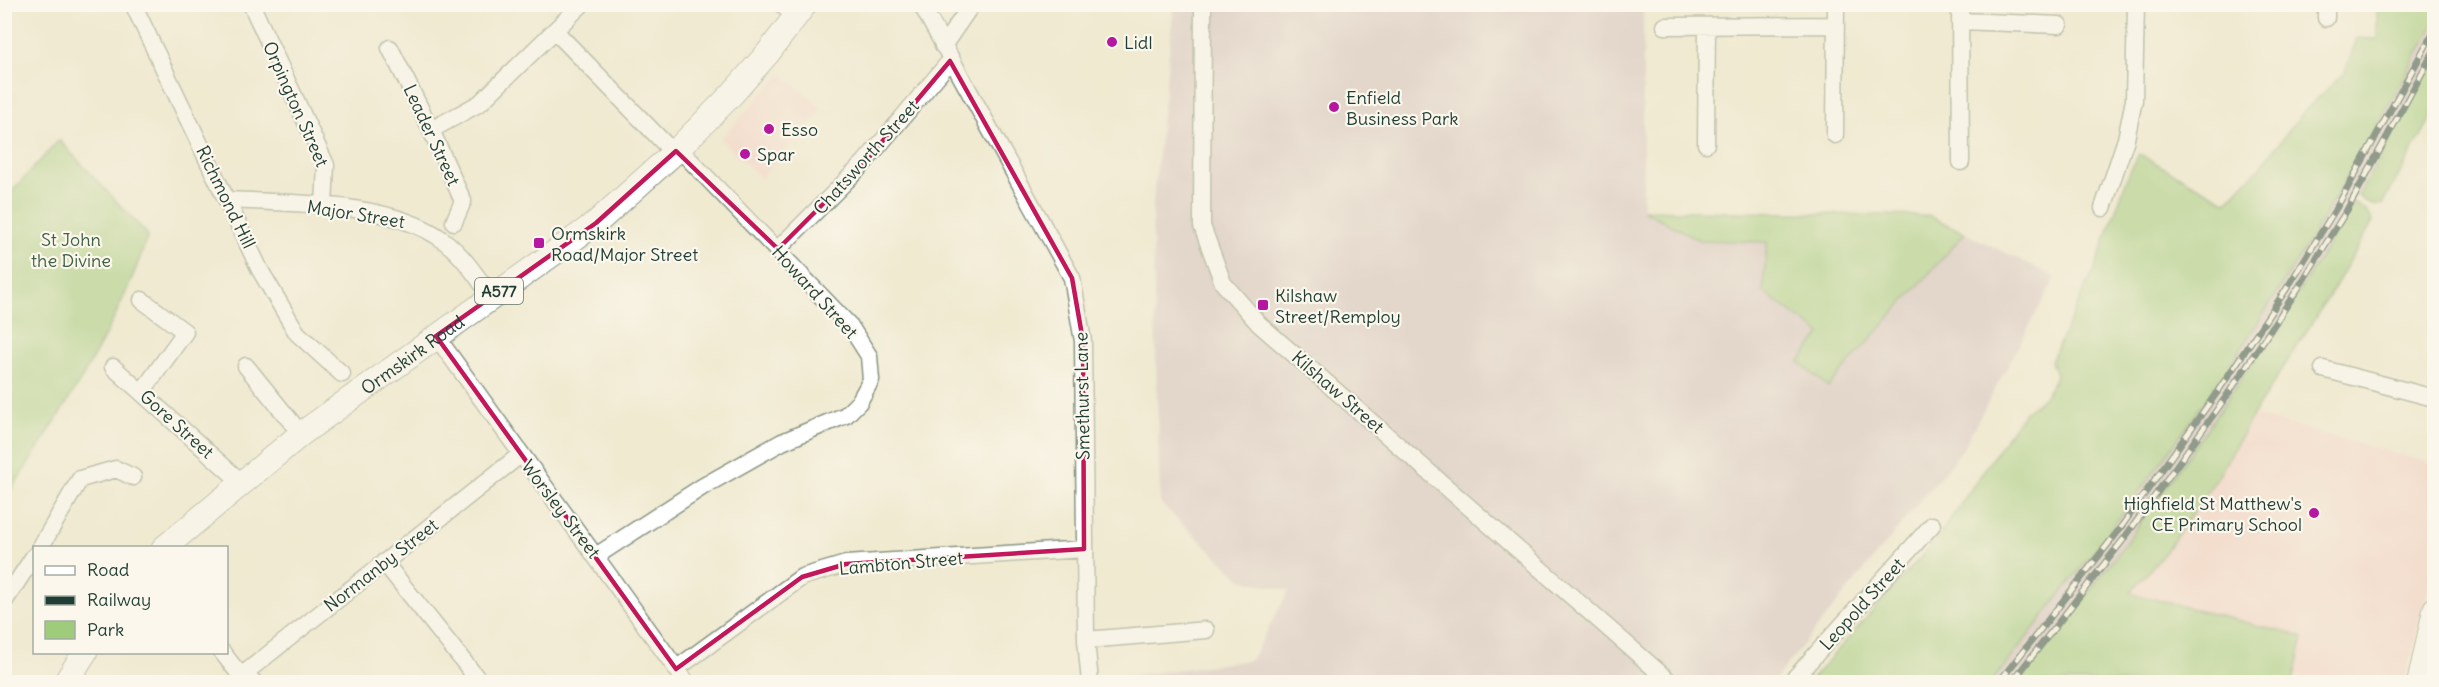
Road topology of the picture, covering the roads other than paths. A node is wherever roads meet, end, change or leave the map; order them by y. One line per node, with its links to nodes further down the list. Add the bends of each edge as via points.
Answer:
1 (133, 4): 23 (street, Richmond Hill)
2 (250, 4): 24 (street, Orpington Street, via 327,165)
3 (582, 4): 15 (street)
4 (921, 4): 17 (street, Smethurst Lane)
5 (972, 4): 17 (street, Chatsworth Street)
6 (1203, 4): 60 (street, Kilshaw Street, via 1202,226 1223,283 1259,324)
7 (1836, 4): 11 (street)
8 (2136, 4): 25 (street, via 2134,100 2126,139)
9 (794, 8): 21 (highway, Ormskirk Road / A577, via 755,68)
10 (1960, 13): 12 (street); 22 (street)
11 (1836, 25): 14 (street); 19 (street)
12 (2059, 25)
13 (1665, 26): 14 (street)
14 (1707, 26): 20 (street)
15 (556, 32): 18 (street, via 480,103); 21 (street, Howard Street)
16 (390, 48): 18 (street, Leader Street)
17 (947, 53): 27 (street, Chatsworth Street, via 864,163); 44 (street, Smethurst Lane, via 1072,278 1083,341)
18 (431, 129): 26 (street, Leader Street, via 463,201)
19 (1835, 135)
20 (1706, 144)
21 (676, 151): 27 (street, Howard Street, via 687,157); 28 (highway, Ormskirk Road / A577, via 596,223)
22 (1961, 162)
23 (227, 200): 24 (street, Major Street); 34 (street, Richmond Hill, via 260,270 297,333)
24 (324, 207): 28 (street, Major Street, via 384,214 431,232 464,259)
25 (2103, 208)
26 (454, 222)
27 (778, 249): 45 (street, Howard Street, via 850,326 869,356 871,380 860,402 846,415 782,442 702,487)
28 (491, 296): 30 (highway, Ormskirk Road / A577)
29 (142, 300): 35 (street, via 185,332)
30 (436, 336): 37 (highway, Ormskirk Road / A577); 38 (street, Worsley Street)
31 (246, 366): 37 (street)
32 (112, 367): 35 (street, Gore Street)
33 (2323, 369): 36 (street)
34 (342, 374)
35 (142, 392): 40 (street, Gore Street)
36 (2434, 398)
37 (302, 434): 40 (highway, Ormskirk Road / A577)
38 (520, 455): 45 (street, Worsley Street); 47 (street, Normanby Street)
39 (133, 477): 42 (street, via 116,469 80,479)
40 (240, 482): 43 (highway, Ormskirk Road / A577)
41 (1932, 525): 61 (street, Leopold Street)
42 (41, 546)
43 (166, 546)
44 (1084, 549): 51 (street, Smethurst Lane); 54 (street, Lambton Street, via 846,564 802,577)
45 (596, 556): 54 (street, Worsley Street)
46 (33, 558): 48 (street)
47 (384, 562): 55 (street, Normanby Street); 57 (street)
48 (4, 602)
49 (2434, 608): 62 (main road)
50 (1206, 630): 51 (street)
51 (1086, 640): 59 (street, Smethurst Lane)
52 (84, 654): 56 (highway)
53 (224, 654): 55 (street)
54 (676, 669): 58 (street, Worsley Street)
55 (248, 679)
56 (66, 682)
57 (480, 682)
58 (686, 682)
59 (1090, 682)
60 (1670, 682)
61 (1791, 682)
62 (2418, 682)

